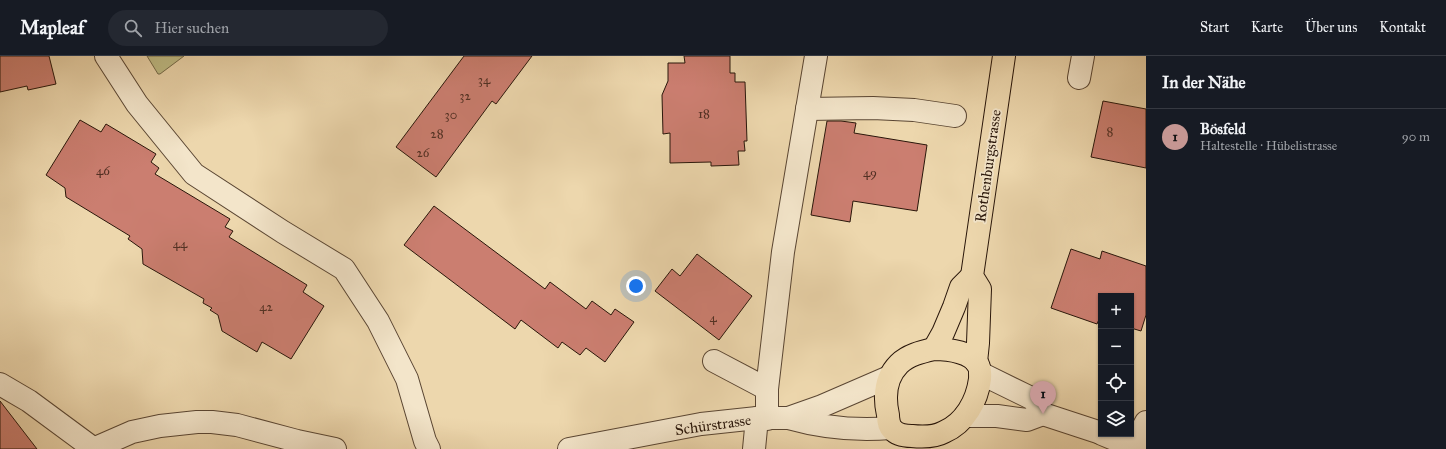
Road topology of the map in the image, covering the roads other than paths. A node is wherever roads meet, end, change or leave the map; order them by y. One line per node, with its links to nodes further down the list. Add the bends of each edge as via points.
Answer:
1 (106, 56): 26 (street, via 137,104 194,174 344,270 378,322 406,379)
2 (816, 56): 6 (street)
3 (1004, 56): 8 (main road, Rothenburgstrasse)
4 (1084, 56): 5 (street)
5 (1079, 78)
6 (807, 110): 7 (street, via 873,108); 14 (street, via 783,252)
7 (955, 116)
8 (972, 276): 9 (main road, via 961,287 952,313); 11 (main road, via 980,289)
9 (934, 349): 11 (main road, via 955,350 966,355); 12 (main road, via 910,356 899,364)
10 (714, 361): 14 (street)
11 (978, 368): 15 (street, via 1033,399); 16 (main road, via 976,397)
12 (889, 377): 17 (street, Schürstrasse, via 822,406); 20 (main road, via 885,391 886,404)
13 (0, 384): 24 (street)
14 (767, 389): 17 (street)
15 (1043, 414): 16 (street, via 1027,420 997,416); 19 (street)
16 (966, 416): 22 (main road)
17 (771, 418): 20 (street, Schürstrasse, via 872,430); 27 (street, Schürstrasse, via 701,424); 28 (street)
18 (1146, 422): 23 (street)
19 (1098, 433)
20 (896, 437): 22 (main road, via 933,436)
21 (1109, 437): 23 (street)
22 (941, 441)
23 (1135, 448)
24 (94, 449): 25 (street, via 132,432 160,426 212,422 237,425)
25 (335, 449)
26 (429, 449)
27 (569, 449)
28 (754, 449)

